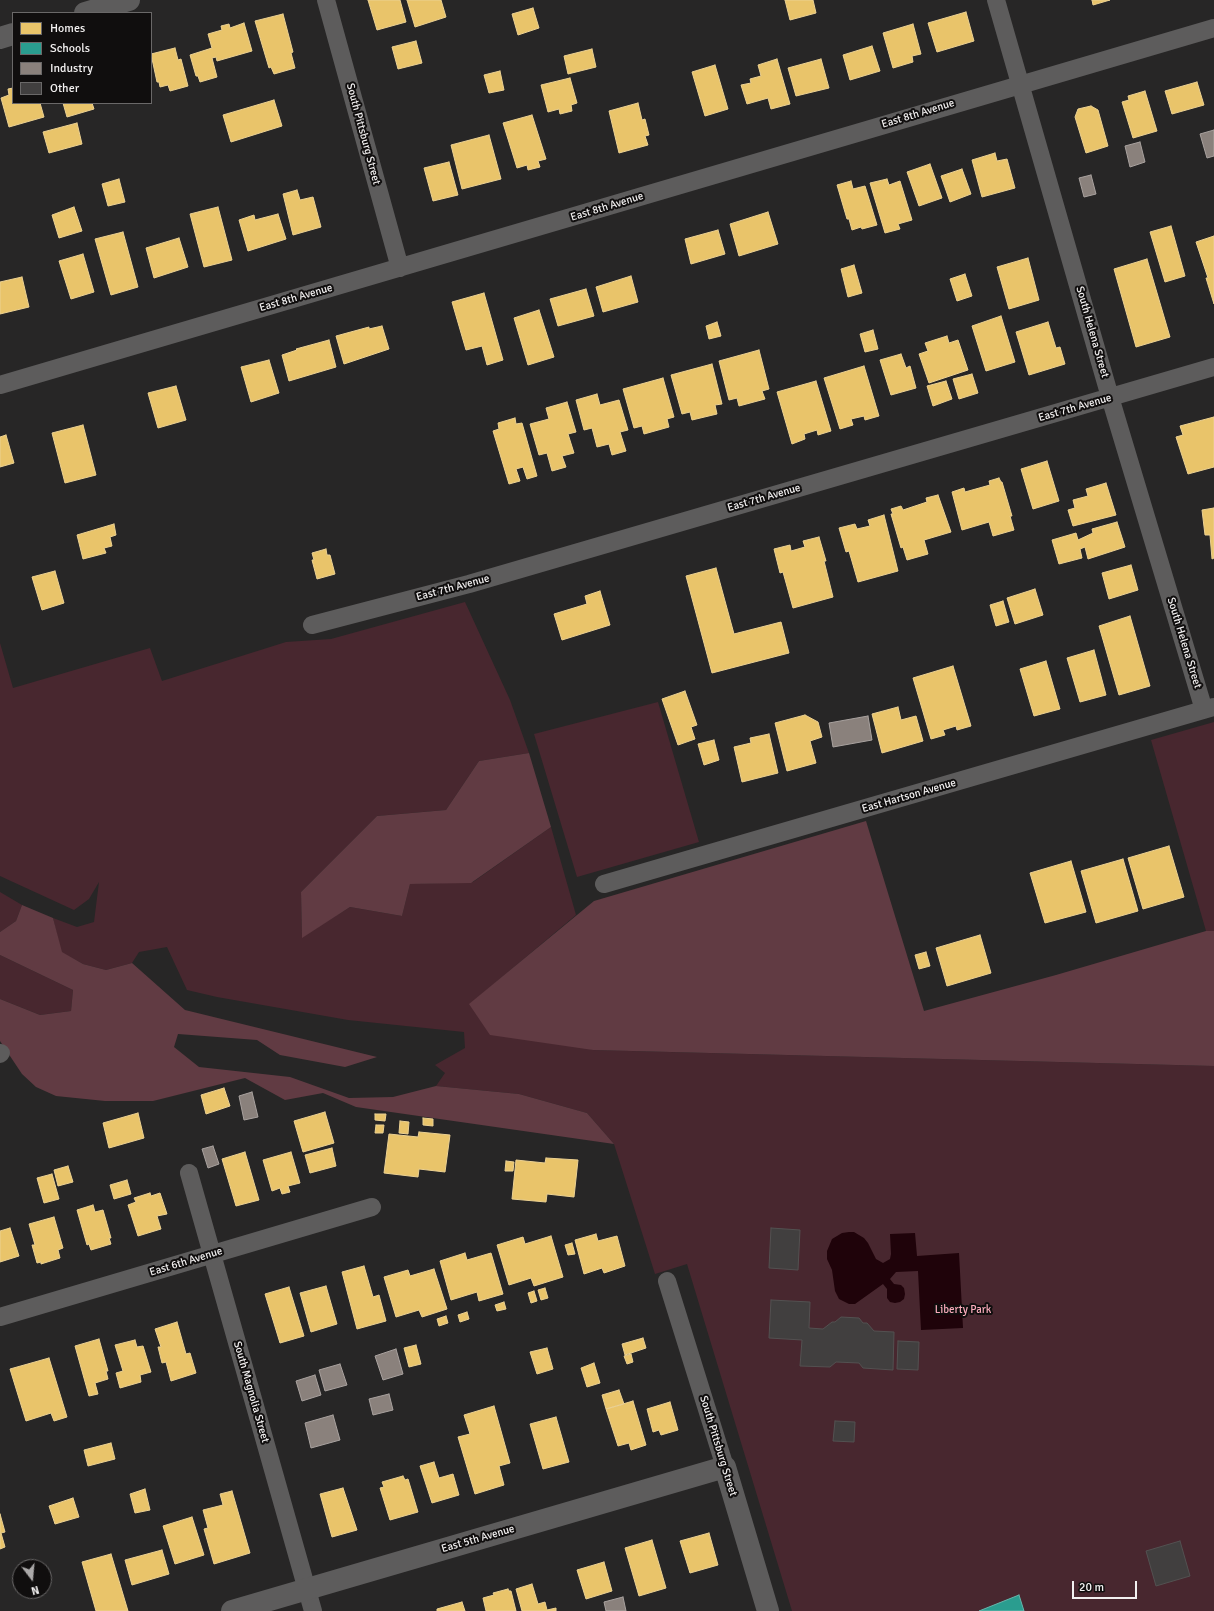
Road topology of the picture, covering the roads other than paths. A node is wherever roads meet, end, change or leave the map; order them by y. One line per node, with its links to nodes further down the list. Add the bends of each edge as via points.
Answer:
1 (128, 0): 4 (street)
2 (326, 0): 9 (street, South Pittsburg Street)
3 (996, 0): 8 (street, South Helena Street)
4 (88, 12)
5 (1214, 28): 8 (street, East 8th Avenue)
6 (12, 34): 7 (street)
7 (0, 38)
8 (1019, 84): 9 (street, East 8th Avenue); 12 (street, South Helena Street)
9 (400, 268): 11 (street, East 8th Avenue)
10 (1214, 367): 12 (street, East 7th Avenue)
11 (0, 385)
12 (1110, 397): 13 (street, East 7th Avenue, via 476,582); 14 (street, South Helena Street)
13 (312, 625)
14 (1209, 709): 15 (street, East Hartson Avenue)
15 (604, 884)
16 (189, 1173): 18 (street, South Magnolia Street)
17 (372, 1207): 18 (street, East 6th Avenue)
18 (212, 1254): 20 (street, East 6th Avenue); 22 (street, South Magnolia Street)
19 (667, 1281): 21 (street, South Pittsburg Street)
20 (0, 1317)
21 (725, 1467): 22 (street, East 5th Avenue); 25 (street, South Pittsburg Street)
22 (307, 1589): 23 (street, East 5th Avenue); 24 (street, South Magnolia Street)
23 (232, 1611)
24 (313, 1611)
25 (768, 1611)

